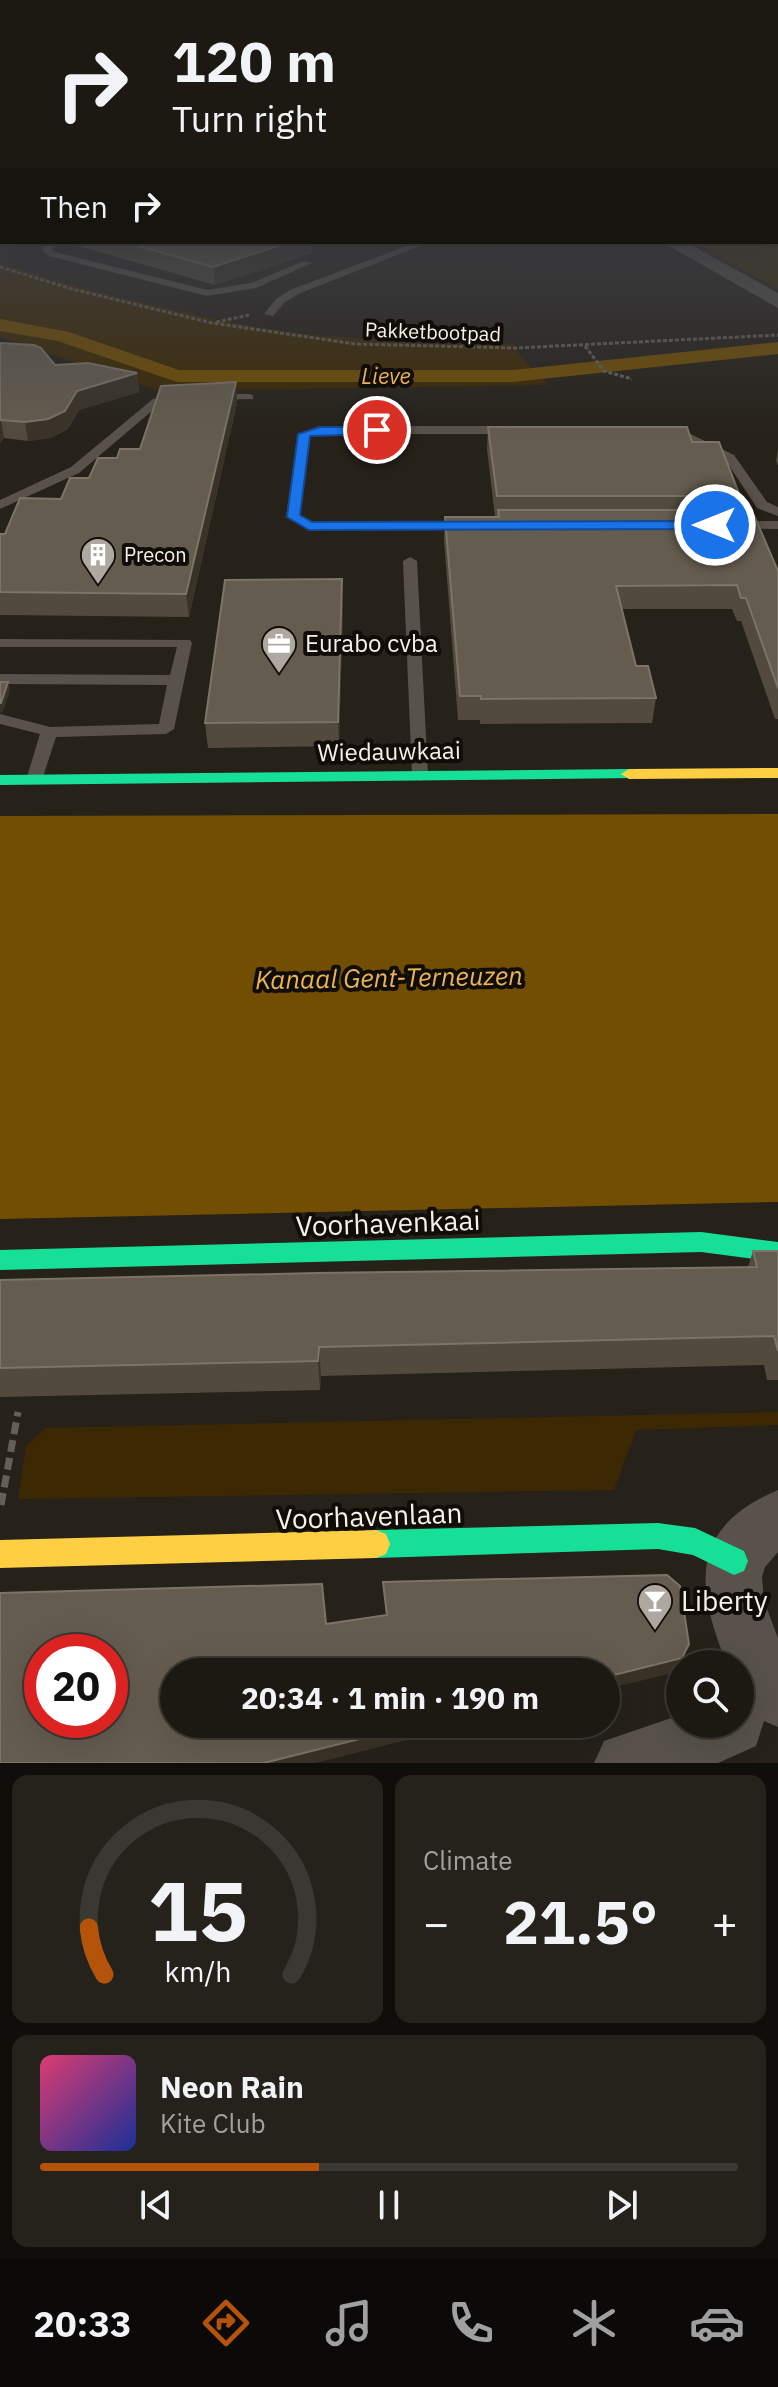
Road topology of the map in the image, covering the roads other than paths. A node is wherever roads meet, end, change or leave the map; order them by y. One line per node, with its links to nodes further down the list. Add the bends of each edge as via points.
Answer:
1 (133, 274): 5 (lane, via 207,293)
2 (281, 274): 5 (lane)
3 (340, 274): 6 (lane)
4 (729, 274): 7 (street)
5 (266, 281): 6 (lane)
6 (294, 292): 8 (lane)
7 (778, 302)
8 (269, 314)
9 (249, 397): 11 (lane)
10 (186, 398): 14 (lane, via 157,401 75,470)
11 (202, 398)
12 (518, 430): 18 (lane, via 304,434 293,517 309,526)
13 (656, 430): 15 (lane, via 672,430 730,458 762,505)
14 (0, 505)
15 (778, 512)
16 (715, 525): 17 (lane)
17 (778, 525)
18 (481, 526)
19 (410, 561): 26 (lane)
20 (0, 643): 22 (lane, via 185,643)
21 (0, 679): 22 (lane)
22 (176, 680): 24 (lane, via 166,729)
23 (0, 719): 24 (lane)
24 (49, 732): 28 (lane)
25 (778, 773): 26 (street, Wiedauwkaai)
26 (420, 776): 28 (street, Wiedauwkaai)
27 (0, 780): 28 (street, Wiedauwkaai)
28 (34, 780)
29 (778, 1252): 30 (street, Voorhavenkaai, via 701,1242)
30 (0, 1260)
31 (778, 1518): 33 (street, via 751,1536)
32 (0, 1554): 33 (street, Voorhavenlaan, via 658,1536 695,1542)
33 (734, 1561): 34 (street, via 737,1613 751,1653)
34 (778, 1698): 35 (street)
35 (754, 1713)
36 (702, 1738): 37 (street)
37 (626, 1763)

